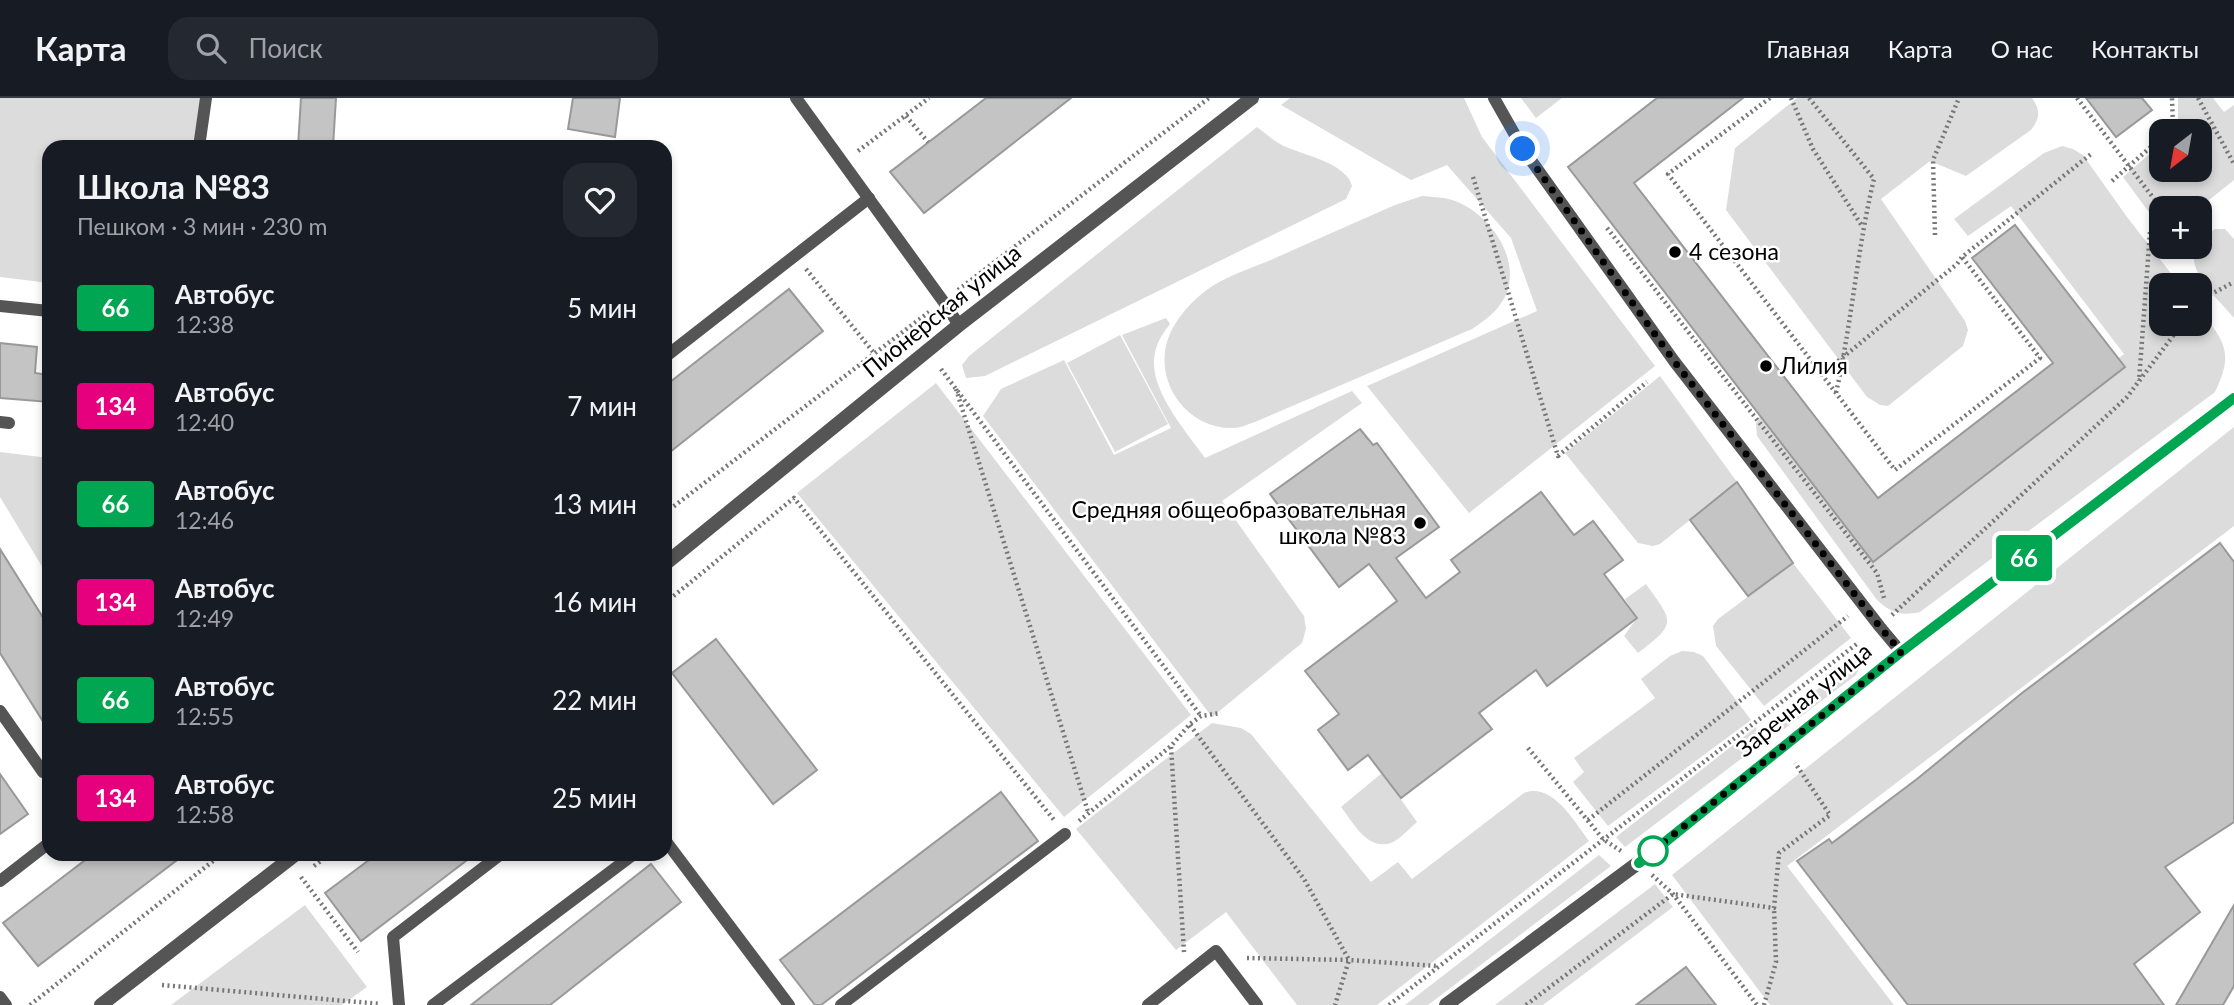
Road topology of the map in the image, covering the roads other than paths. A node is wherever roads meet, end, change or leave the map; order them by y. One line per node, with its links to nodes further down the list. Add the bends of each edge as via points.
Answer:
1 (206, 98): 5 (lane)
2 (796, 98): 6 (lane)
3 (1251, 98): 9 (street, Пионерская улица)
4 (1494, 98): 13 (lane, via 1523,149 1674,361)
5 (201, 140)
6 (869, 198): 9 (lane); 10 (lane)
7 (0, 306): 8 (lane)
8 (42, 311)
9 (959, 326): 12 (street, Пионерская улица)
10 (672, 352)
11 (2234, 398): 13 (street, Заречная улица)
12 (672, 558)
13 (1901, 652): 32 (street, Заречная улица)
14 (0, 711): 15 (lane)
15 (42, 771)
16 (1065, 834): 29 (lane)
17 (42, 848): 22 (lane)
18 (672, 849): 28 (lane)
19 (287, 861): 25 (street)
20 (492, 861): 26 (lane, via 393,937)
21 (625, 861): 27 (lane)
22 (0, 881)
23 (0, 997): 24 (lane)
24 (6, 1005)
25 (101, 1005)
26 (399, 1005)
27 (433, 1005)
28 (789, 1005)
29 (841, 1005)
30 (1148, 1005): 31 (lane, via 1216,951)
31 (1257, 1005)
32 (1446, 1005)

